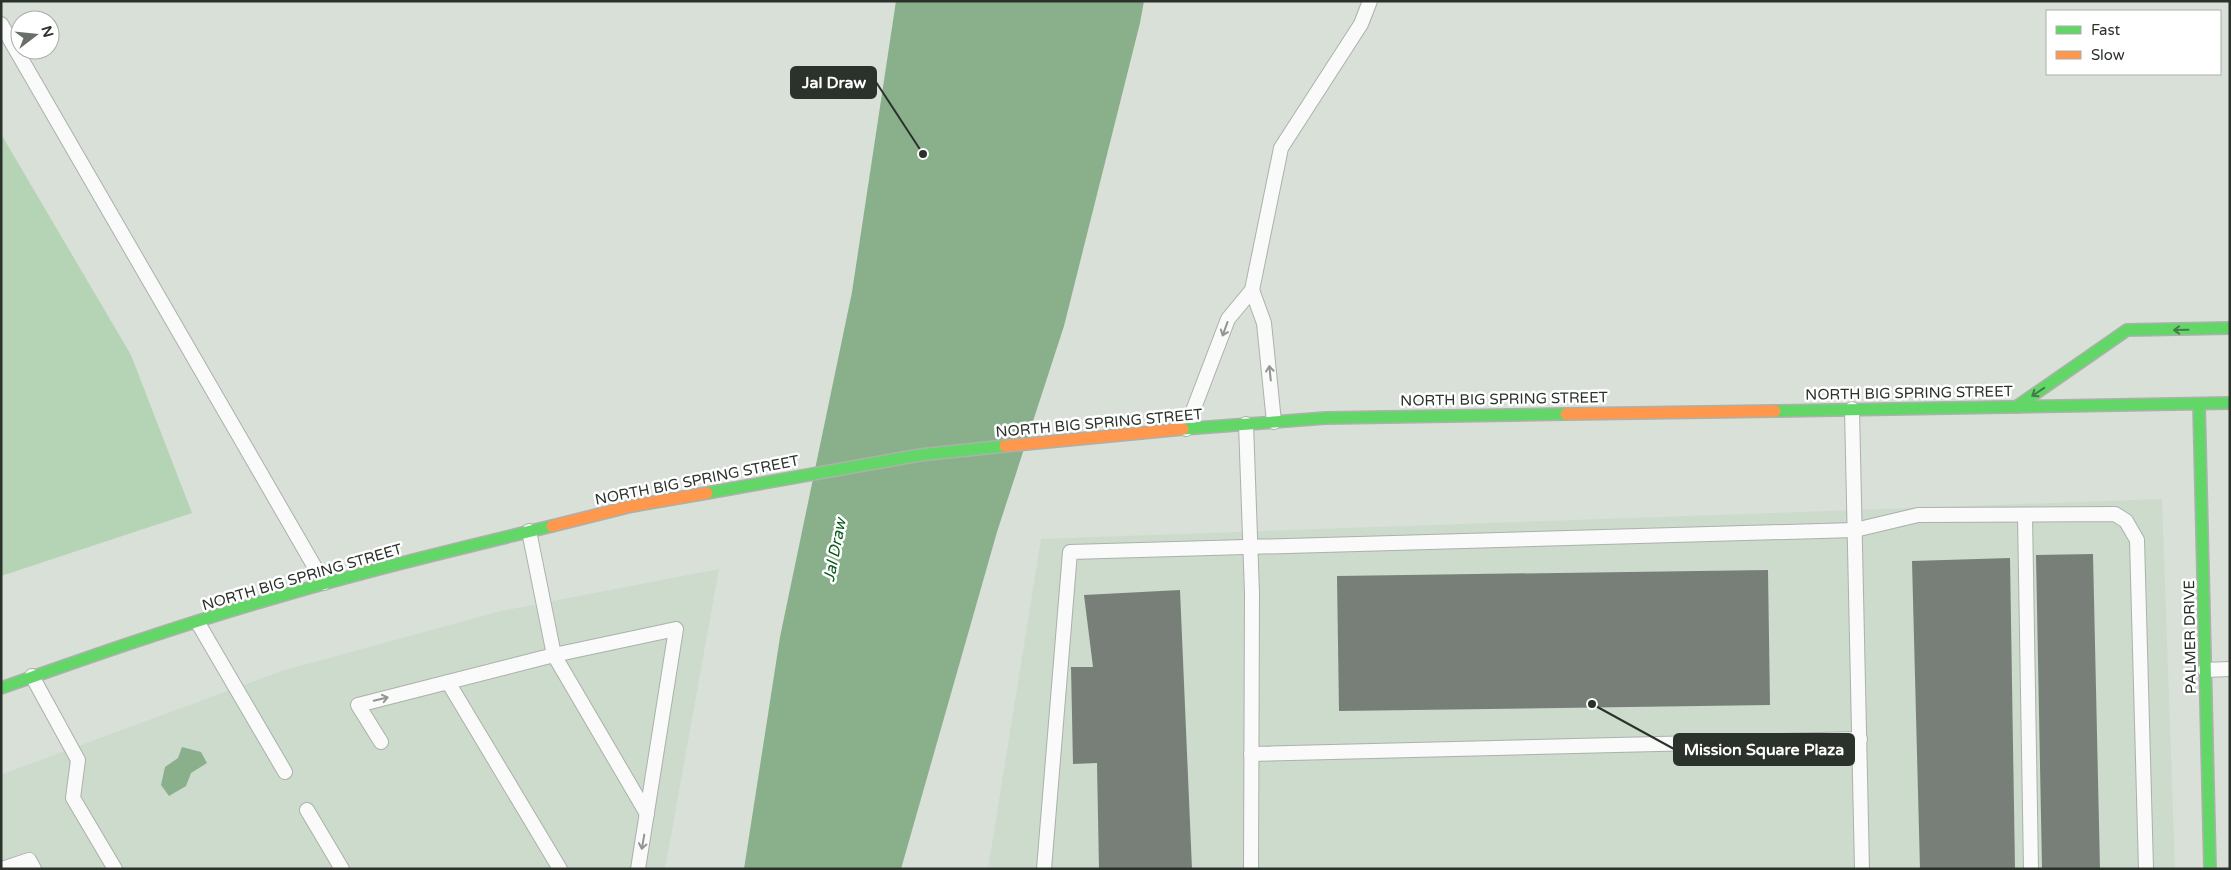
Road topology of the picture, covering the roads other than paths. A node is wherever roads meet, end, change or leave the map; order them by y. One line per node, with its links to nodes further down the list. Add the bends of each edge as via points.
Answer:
1 (1370, 1): 3 (lane, via 1361,24 1281,148)
2 (1, 24): 16 (lane)
3 (1252, 290): 9 (lane, one-way to 3, via 1264,323); 11 (lane, one-way to 11, via 1228,319)
4 (2230, 328): 7 (main road, one-way to 7, via 2127,330)
5 (2230, 403): 6 (main road, NORTH BIG SPRING STREET)
6 (2199, 404): 7 (main road, NORTH BIG SPRING STREET); 20 (main road, PALMER DRIVE)
7 (2016, 406): 8 (main road, NORTH BIG SPRING STREET)
8 (1852, 409): 9 (main road, NORTH BIG SPRING STREET, via 1423,415); 13 (lane)
9 (1274, 422): 10 (main road, NORTH BIG SPRING STREET)
10 (1246, 424): 11 (main road, NORTH BIG SPRING STREET); 15 (lane)
11 (1186, 429): 14 (main road, NORTH BIG SPRING STREET, via 920,455 632,506)
12 (2025, 514): 13 (lane, via 1918,515); 39 (lane); 40 (lane, via 2114,514 2126,521 2137,540)
13 (1855, 530): 15 (lane); 24 (lane)
14 (529, 531): 16 (main road, NORTH BIG SPRING STREET); 18 (lane)
15 (1250, 547): 26 (lane); 36 (lane, via 1070,552)
16 (324, 584): 17 (main road, NORTH BIG SPRING STREET)
17 (198, 623): 21 (main road, NORTH BIG SPRING STREET); 27 (lane)
18 (554, 655): 22 (lane); 29 (lane); 29 (lane, via 676,629)
19 (2230, 669): 20 (lane)
20 (2205, 670): 41 (main road, PALMER DRIVE)
21 (32, 676): 23 (main road, NORTH BIG SPRING STREET); 32 (lane, via 78,760 73,798)
22 (448, 682): 25 (lane, one-way to 22, via 358,705); 34 (lane)
23 (1, 688)
24 (1860, 739): 26 (lane); 38 (lane)
25 (381, 742)
26 (1251, 754): 37 (lane)
27 (285, 772)
28 (308, 810): 33 (lane)
29 (647, 814): 35 (lane, one-way to 35)
30 (2, 869): 31 (lane, via 29,860)
31 (34, 869)
32 (116, 869)
33 (342, 869)
34 (560, 869)
35 (638, 869)
36 (1044, 869)
37 (1250, 869)
38 (1862, 869)
39 (2031, 869)
40 (2146, 869)
41 (2210, 869)

